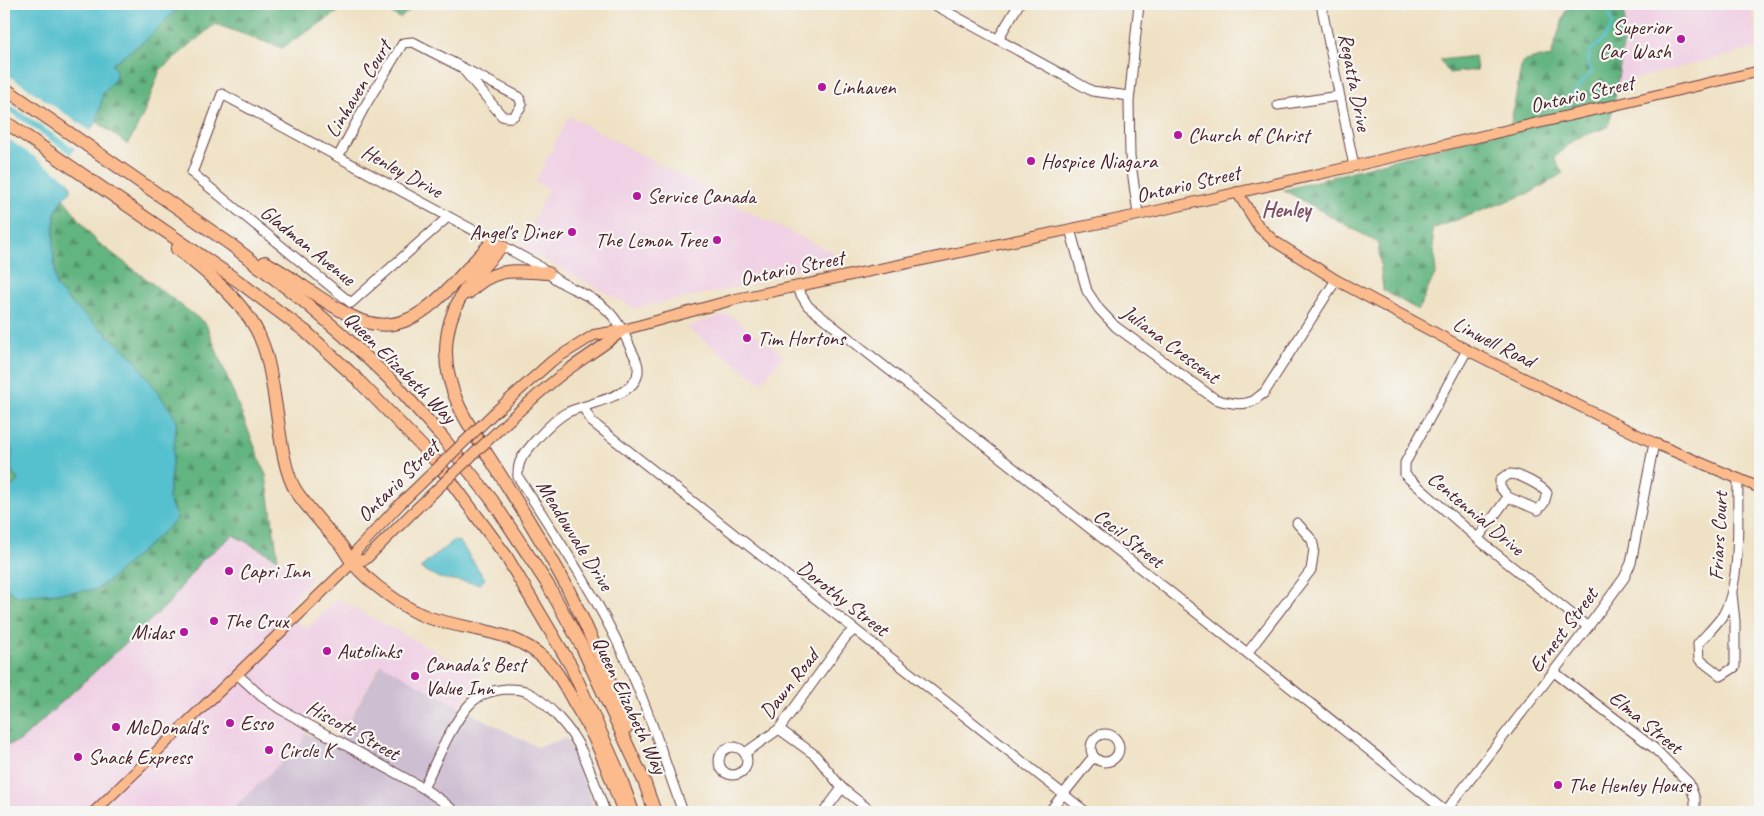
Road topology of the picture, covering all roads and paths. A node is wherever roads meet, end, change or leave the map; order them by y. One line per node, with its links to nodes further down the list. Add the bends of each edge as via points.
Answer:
1 (933, 4): 5 (street)
2 (1019, 4): 5 (street)
3 (1139, 4): 9 (street)
4 (1321, 4): 10 (street, Regatta Drive)
5 (998, 39): 9 (street, via 1092,91)
6 (462, 68): 6 (street, Linhaven Court, via 502,116 513,117 522,105 519,97); 13 (street, Linhaven Court, via 413,42 403,43)
7 (1760, 71): 14 (main road, Ontario Street)
8 (4, 88): 22 (highway, Queen Elizabeth Way)
9 (1129, 96): 18 (street, via 1130,156)
10 (1340, 96): 11 (street); 14 (street, Regatta Drive)
11 (1278, 104)
12 (4, 120): 17 (highway, Queen Elizabeth Way)
13 (338, 157): 15 (street, Henley Drive, via 222,94); 19 (street, Henley Drive)
14 (1354, 166): 16 (main road, Ontario Street)
15 (194, 168): 19 (street, Gladman Avenue, via 192,173 351,303)
16 (1238, 192): 18 (main road, Ontario Street); 24 (main road, Linwell Road, via 1259,227 1274,241)
17 (109, 194): 36 (highway, via 204,270 254,324 264,345 281,445 295,489); 54 (highway, Queen Elizabeth Way, via 238,281 305,331 355,377 436,461 506,556 571,666)
18 (1138, 214): 20 (main road, Ontario Street)
19 (448, 217): 21 (street, Henley Drive)
20 (1070, 229): 24 (street, Juliana Crescent, via 1087,291 1099,309 1116,327 1225,403 1246,403 1264,393); 25 (main road, Ontario Street)
21 (498, 243): 22 (highway, via 428,309 407,320 385,325 347,315 276,268); 23 (street, Henley Drive); 26 (highway, via 461,294)
22 (230, 244): 46 (highway, Queen Elizabeth Way, via 301,299 398,387 492,500 548,585 582,647)
23 (548, 273): 26 (highway, via 520,270 495,274 470,291); 27 (street, Henley Drive, via 605,308)
24 (1336, 280): 28 (main road, Linwell Road)
25 (796, 288): 27 (main road, Ontario Street, via 736,299); 40 (street, Cecil Street, via 808,306)
26 (452, 316): 46 (highway, via 446,349 447,368 455,397 469,426 567,587 613,688)
27 (623, 330): 29 (street, Meadowvale Drive, via 638,368 638,377 625,391); 36 (main road, Ontario Street, bridge, via 546,386 366,559); 36 (main road, Ontario Street, bridge, via 594,335 552,361 401,503 357,550)
28 (1467, 350): 30 (main road, Linwell Road); 35 (street, Centennial Drive, via 1405,463 1405,475)
29 (583, 406): 39 (street, Dorothy Street, via 592,422); 56 (street, Meadowvale Drive, via 566,413 525,452 517,466 518,477 587,584 624,656 664,753)
30 (1654, 443): 31 (main road, Linwell Road); 38 (street, Ernest Street, via 1631,563 1624,578)
31 (1738, 479): 32 (main road, Linwell Road); 37 (street, Friars Court, via 1736,574)
32 (1760, 488)
33 (1508, 498): 33 (street, via 1538,510 1547,493 1513,474 1505,475 1500,480 1500,487); 35 (street)
34 (1297, 523): 40 (street, via 1312,540 1314,549 1310,570)
35 (1478, 538): 38 (street, Centennial Drive)
36 (352, 563): 42 (main road, Ontario Street); 53 (highway, via 409,608 426,617 506,636 528,646 548,662 597,743)
37 (1732, 594): 37 (street, Friars Court, via 1723,615 1698,644 1699,659 1721,676 1735,667)
38 (1588, 627): 41 (street, Ernest Street)
39 (854, 630): 43 (street, Dawn Road); 49 (street, Dorothy Street)
40 (1248, 652): 61 (street, Cecil Street)
41 (1554, 672): 61 (street, Ernest Street); 62 (street, Elma Street, via 1654,748 1690,783)
42 (238, 675): 47 (street, Hiscott Street, via 280,710); 50 (main road, Ontario Street)
43 (779, 729): 44 (street, Dawn Road); 48 (street, via 815,754)
44 (745, 753)
45 (1094, 757): 49 (street)
46 (644, 781): 55 (highway, Queen Elizabeth Way)
47 (423, 788): 51 (street, Hiscott Street); 52 (street, via 469,704 478,697 500,690 518,689 545,704 572,733 582,750)
48 (842, 788): 57 (street); 58 (street)
49 (1063, 794): 59 (street); 60 (street, Dorothy Street)
50 (94, 812)
51 (455, 812)
52 (605, 812)
53 (624, 812)
54 (633, 812)
55 (655, 812)
56 (683, 812)
57 (824, 812)
58 (872, 812)
59 (1049, 812)
60 (1086, 812)
61 (1445, 812)
62 (1695, 812)

